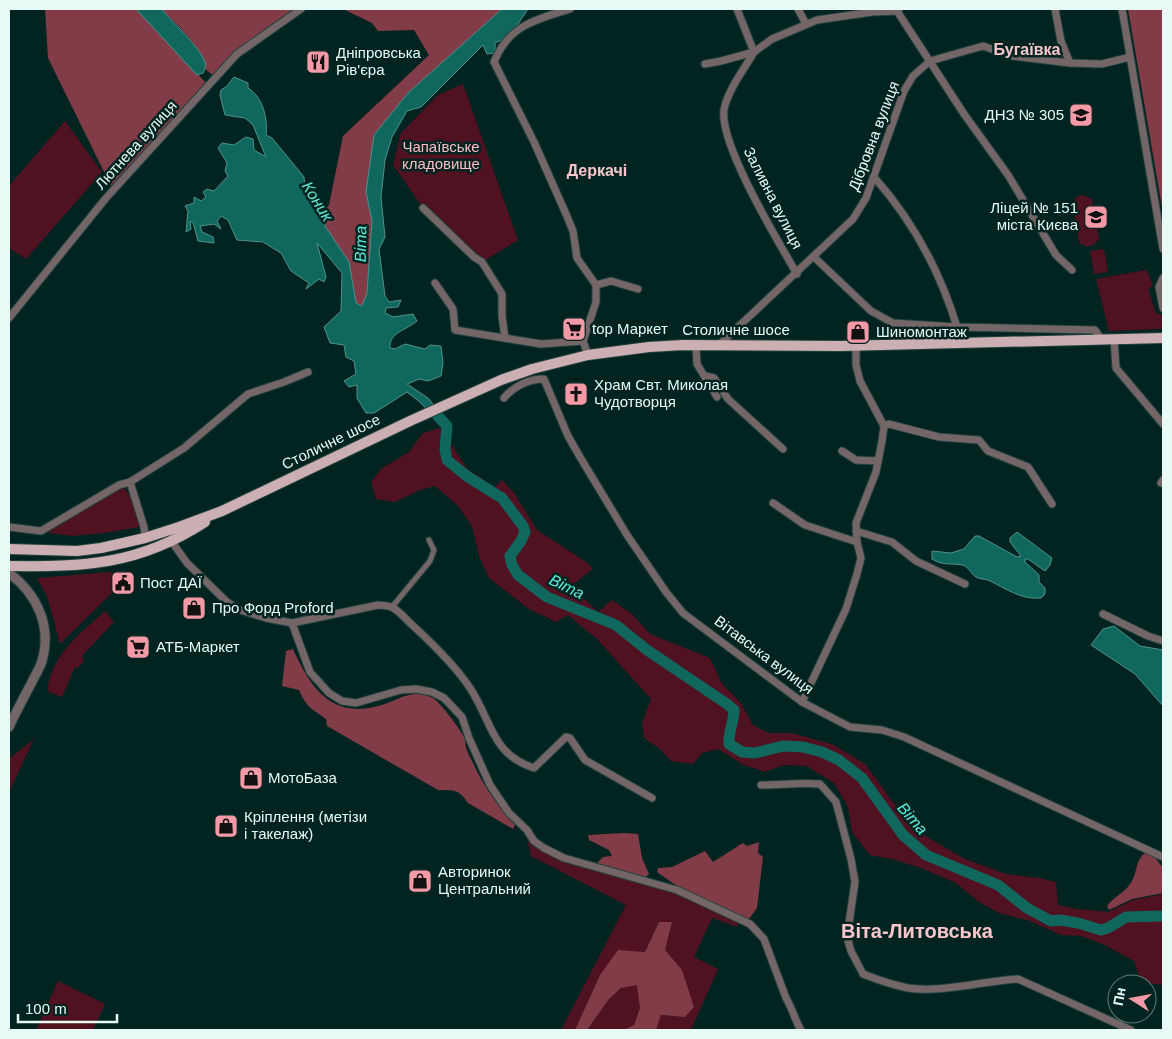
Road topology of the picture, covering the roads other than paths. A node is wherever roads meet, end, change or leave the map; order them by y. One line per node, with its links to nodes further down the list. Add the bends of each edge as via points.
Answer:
1 (301, 9): 25 (street, Лютнева вулиця, via 237,54 106,198)
2 (570, 9): 22 (street, via 524,25 498,52 494,62 566,214 573,231 577,258)
3 (737, 9): 9 (street)
4 (798, 9): 8 (street)
5 (1055, 9): 12 (street, via 1061,41)
6 (1122, 9): 10 (street)
7 (898, 10): 8 (street); 11 (street)
8 (806, 24): 9 (street, via 772,39)
9 (754, 52): 13 (street); 19 (street, Заливна вулиця, via 727,99 724,119 742,172)
10 (1130, 57): 12 (street, Дібровна вулиця, via 1102,64); 16 (street)
11 (930, 61): 12 (street, Дібровна вулиця, via 983,46 1012,56); 14 (street, Дібровна вулиця, via 913,76 904,91); 18 (street, via 1008,176 1056,255)
12 (1070, 63)
13 (705, 64)
14 (874, 177): 17 (street, Дібровна вулиця, via 853,219); 26 (street, via 892,197 927,251 947,296)
15 (423, 208): 27 (street, via 482,262 499,288)
16 (1163, 249)
17 (814, 257): 19 (street, Дібровна вулиця); 26 (street, via 871,311 893,323)
18 (1072, 270)
19 (797, 274): 32 (street, Дібровна вулиця)
20 (1163, 278): 24 (street, via 1159,287)
21 (435, 283): 27 (street, via 453,309 455,330)
22 (596, 285): 23 (street, via 610,281); 31 (street, via 596,302)
23 (638, 289)
24 (1163, 308)
25 (9, 318)
26 (956, 327): 29 (street, via 1095,330)
27 (505, 338): 31 (street, via 541,344)
28 (1163, 338): 30 (main road, Столичне шосе)
29 (1101, 339): 30 (main road, Столичне шосе); 34 (main road, Столичне шосе)
30 (1114, 339): 40 (street, via 1116,368)
31 (583, 340): 35 (street)
32 (720, 344): 33 (main road, Столичне шосе); 34 (main road, Столичне шосе)
33 (696, 345): 35 (main road, Столичне шосе); 37 (street, via 697,364)
34 (856, 345): 41 (street, via 860,381)
35 (588, 355): 48 (main road, Столичне шосе, via 532,369 460,397)
36 (308, 372): 45 (street, via 248,394 184,448)
37 (705, 376): 38 (street); 42 (street, via 714,378 728,398)
38 (717, 396)
39 (504, 398): 63 (street, Вітавська вулиця, via 511,390 534,379 544,379 580,457 666,592 683,613)
40 (1163, 424)
41 (884, 426): 44 (street); 47 (street, via 889,424 938,437 979,440 988,450 1028,468)
42 (783, 449)
43 (842, 451): 44 (street, via 856,460)
44 (878, 460): 50 (street)
45 (130, 482): 49 (street, via 119,485 40,531); 51 (street)
46 (773, 503): 54 (street, via 805,525)
47 (1052, 504)
48 (222, 511): 51 (main road, Столичне шосе); 53 (main road, Столичне шосе)
49 (9, 527)
50 (856, 531): 54 (street); 58 (street, via 892,542 916,561)
51 (145, 538): 55 (main road, Столичне шосе, via 78,551)
52 (429, 540): 59 (street, via 434,550 430,561)
53 (172, 542): 56 (main road, Столичне шосе, via 105,562); 61 (street, via 187,563 227,602 240,610)
54 (857, 542): 63 (street, via 861,558 846,609)
55 (9, 549)
56 (9, 566)
57 (9, 573): 64 (street, via 34,598 45,636 42,662)
58 (965, 584)
59 (392, 607): 61 (street, via 378,605); 66 (street, via 448,660 470,688 504,752 534,768 566,737 570,738 585,760)
60 (1103, 614): 62 (street)
61 (292, 623): 68 (street, via 310,672 342,702 356,702 416,688 444,698 462,717 490,786 534,841 564,858 677,890 750,924 764,939)
62 (1163, 641)
63 (802, 702): 67 (street, Вітавська вулиця, via 850,727 882,730 904,737)
64 (9, 727)
65 (761, 785): 69 (street, via 820,784 836,802 855,882 847,938 863,974 909,988 933,989 1018,979)
66 (652, 798)
67 (1163, 856)
68 (801, 1030)
69 (1131, 1030)

